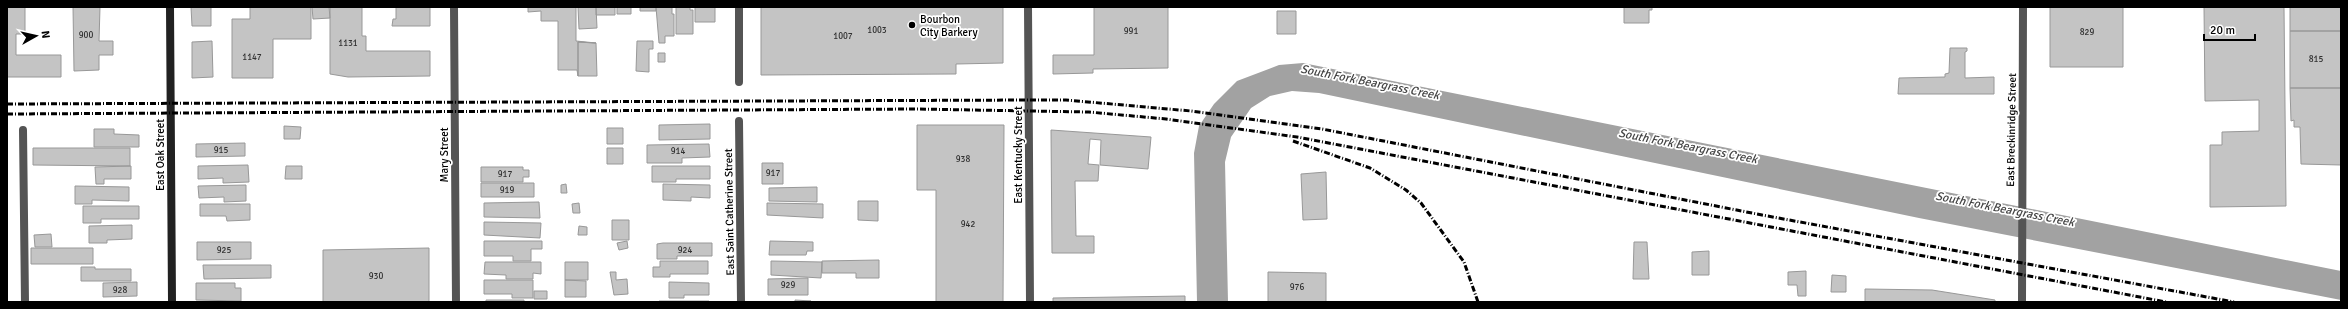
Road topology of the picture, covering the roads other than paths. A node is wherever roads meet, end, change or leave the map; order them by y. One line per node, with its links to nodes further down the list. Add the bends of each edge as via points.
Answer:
1 (170, 7): 10 (main road, East Oak Street)
2 (454, 7): 11 (street, Mary Street)
3 (739, 7): 6 (street)
4 (1028, 7): 13 (street, East Kentucky Street)
5 (2023, 7): 14 (street, East Breckinridge Street)
6 (739, 82)
7 (739, 121): 12 (street, East Saint Catherine Street)
8 (23, 130): 9 (street)
9 (25, 302)
10 (172, 302)
11 (456, 302)
12 (741, 302)
13 (1030, 302)
14 (2022, 302)

